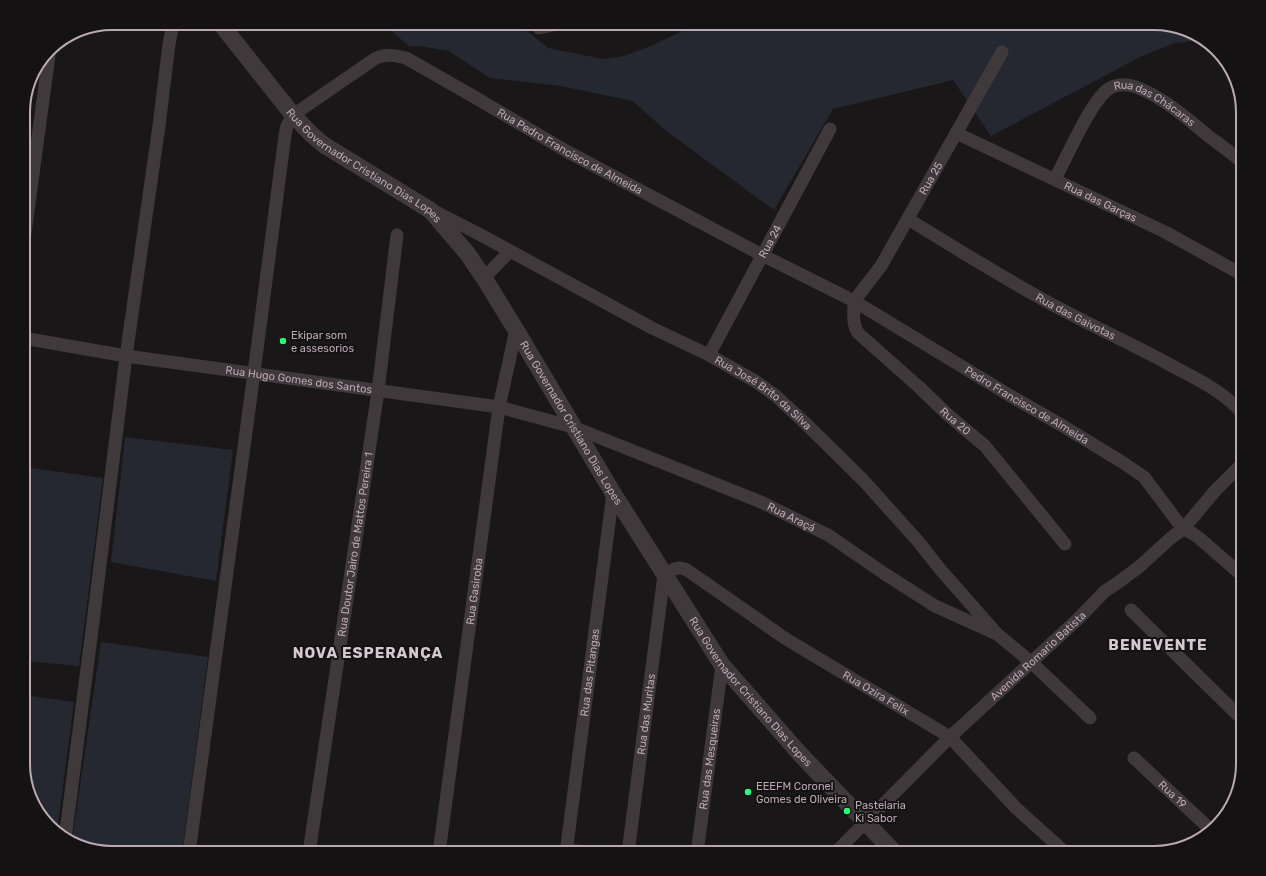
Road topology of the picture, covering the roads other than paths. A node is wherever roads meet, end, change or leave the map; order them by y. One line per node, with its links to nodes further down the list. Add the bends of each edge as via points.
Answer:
1 (172, 30): 22 (street)
2 (226, 30): 5 (street, Rua Governador Cristiano Dias Lopes)
3 (1002, 52): 7 (street, Rua 25)
4 (48, 60): 10 (street)
5 (293, 115): 11 (street, Rua Governador Cristiano Dias Lopes, via 324,145); 15 (street, Rua Pedro Francisco de Almeida, via 376,58 394,54 406,58 568,152); 23 (street, via 287,126 283,144)
6 (830, 129): 15 (street, Rua 24)
7 (956, 133): 9 (street, Rua das Garças); 12 (street, Rua 25)
8 (1236, 158): 9 (street, Rua das Chácaras, via 1181,113 1151,94 1136,87 1117,85 1102,94 1092,107)
9 (1055, 179): 16 (street, Rua das Garças, via 1165,232)
10 (30, 196)
11 (430, 210): 14 (street, Rua José Brito da Silva); 17 (street, Rua Governador Cristiano Dias Lopes, via 467,253)
12 (908, 219): 18 (street, Rua 25, via 881,266); 25 (street, Rua das Gaivotas, via 1004,279 1212,387)
13 (398, 235): 24 (street, Rua Doutor Jairo de Mattos Pereira 1)
14 (510, 251): 17 (street); 21 (street, Rua José Brito da Silva, via 652,328)
15 (762, 255): 18 (street, Rua Pedro Francisco de Almeida); 21 (street, Rua 24)
16 (1236, 271)
17 (484, 278): 19 (street, Rua Governador Cristiano Dias Lopes)
18 (854, 301): 30 (street, Pedro Francisco de Almeida, via 1144,477); 31 (street, Rua 20, via 853,323 858,333 985,446)
19 (516, 330): 26 (street, Rua Gasiroba); 27 (street, Rua Governador Cristiano Dias Lopes)
20 (30, 339): 22 (street, Rua Hugo Gomes dos Santos)
21 (709, 355): 35 (street, Rua José Brito da Silva, via 755,381 803,421 863,480)
22 (126, 356): 23 (street, Rua Hugo Gomes dos Santos); 44 (street)
23 (254, 373): 24 (street, Rua Hugo Gomes dos Santos); 45 (street)
24 (378, 391): 26 (street, Rua Hugo Gomes dos Santos); 46 (street, Rua Doutor Jairo de Mattos Pereira 1)
25 (1236, 405)
26 (499, 407): 27 (street, Rua Hugo Gomes dos Santos); 47 (street, Rua Gasiroba)
27 (573, 427): 29 (street, Rua Governador Cristiano Dias Lopes); 35 (street, Rua Araçá, via 781,512 828,535 934,606)
28 (1236, 470): 30 (street, Avenida Romario Batista)
29 (613, 493): 33 (street, Rua Governador Cristiano Dias Lopes); 48 (street, Rua das Pitangas)
30 (1183, 529): 32 (street, via 1199,538); 36 (street, Avenida Romario Batista, via 1139,567 1105,591)
31 (1065, 544)
32 (1236, 570)
33 (664, 575): 37 (street, Rua Governador Cristiano Dias Lopes); 40 (street, Rua Ozira Felix, via 679,567 687,570 786,639); 49 (street, Rua das Muritas)
34 (1131, 610): 38 (street)
35 (997, 634): 36 (street, Rua José Brito da Silva)
36 (1031, 662): 39 (street, Rua José Brito da Silva); 40 (street, Avenida Romario Batista)
37 (722, 666): 42 (street, Rua Governador Cristiano Dias Lopes, via 800,754); 50 (street, Rua das Mesqueiras)
38 (1236, 713)
39 (1090, 718)
40 (950, 737): 42 (street, Avenida Romario Batista); 53 (street, Rua Ozira Felix, via 1016,808)
41 (1134, 758): 43 (street, Rua 19)
42 (866, 822): 51 (street, Avenida Romario Batista); 52 (street, Rua Governador Cristiano Dias Lopes)
43 (1207, 827)
44 (65, 831)
45 (190, 846)
46 (310, 846)
47 (440, 846)
48 (568, 846)
49 (629, 846)
50 (698, 846)
51 (842, 846)
52 (888, 846)
53 (1058, 846)

